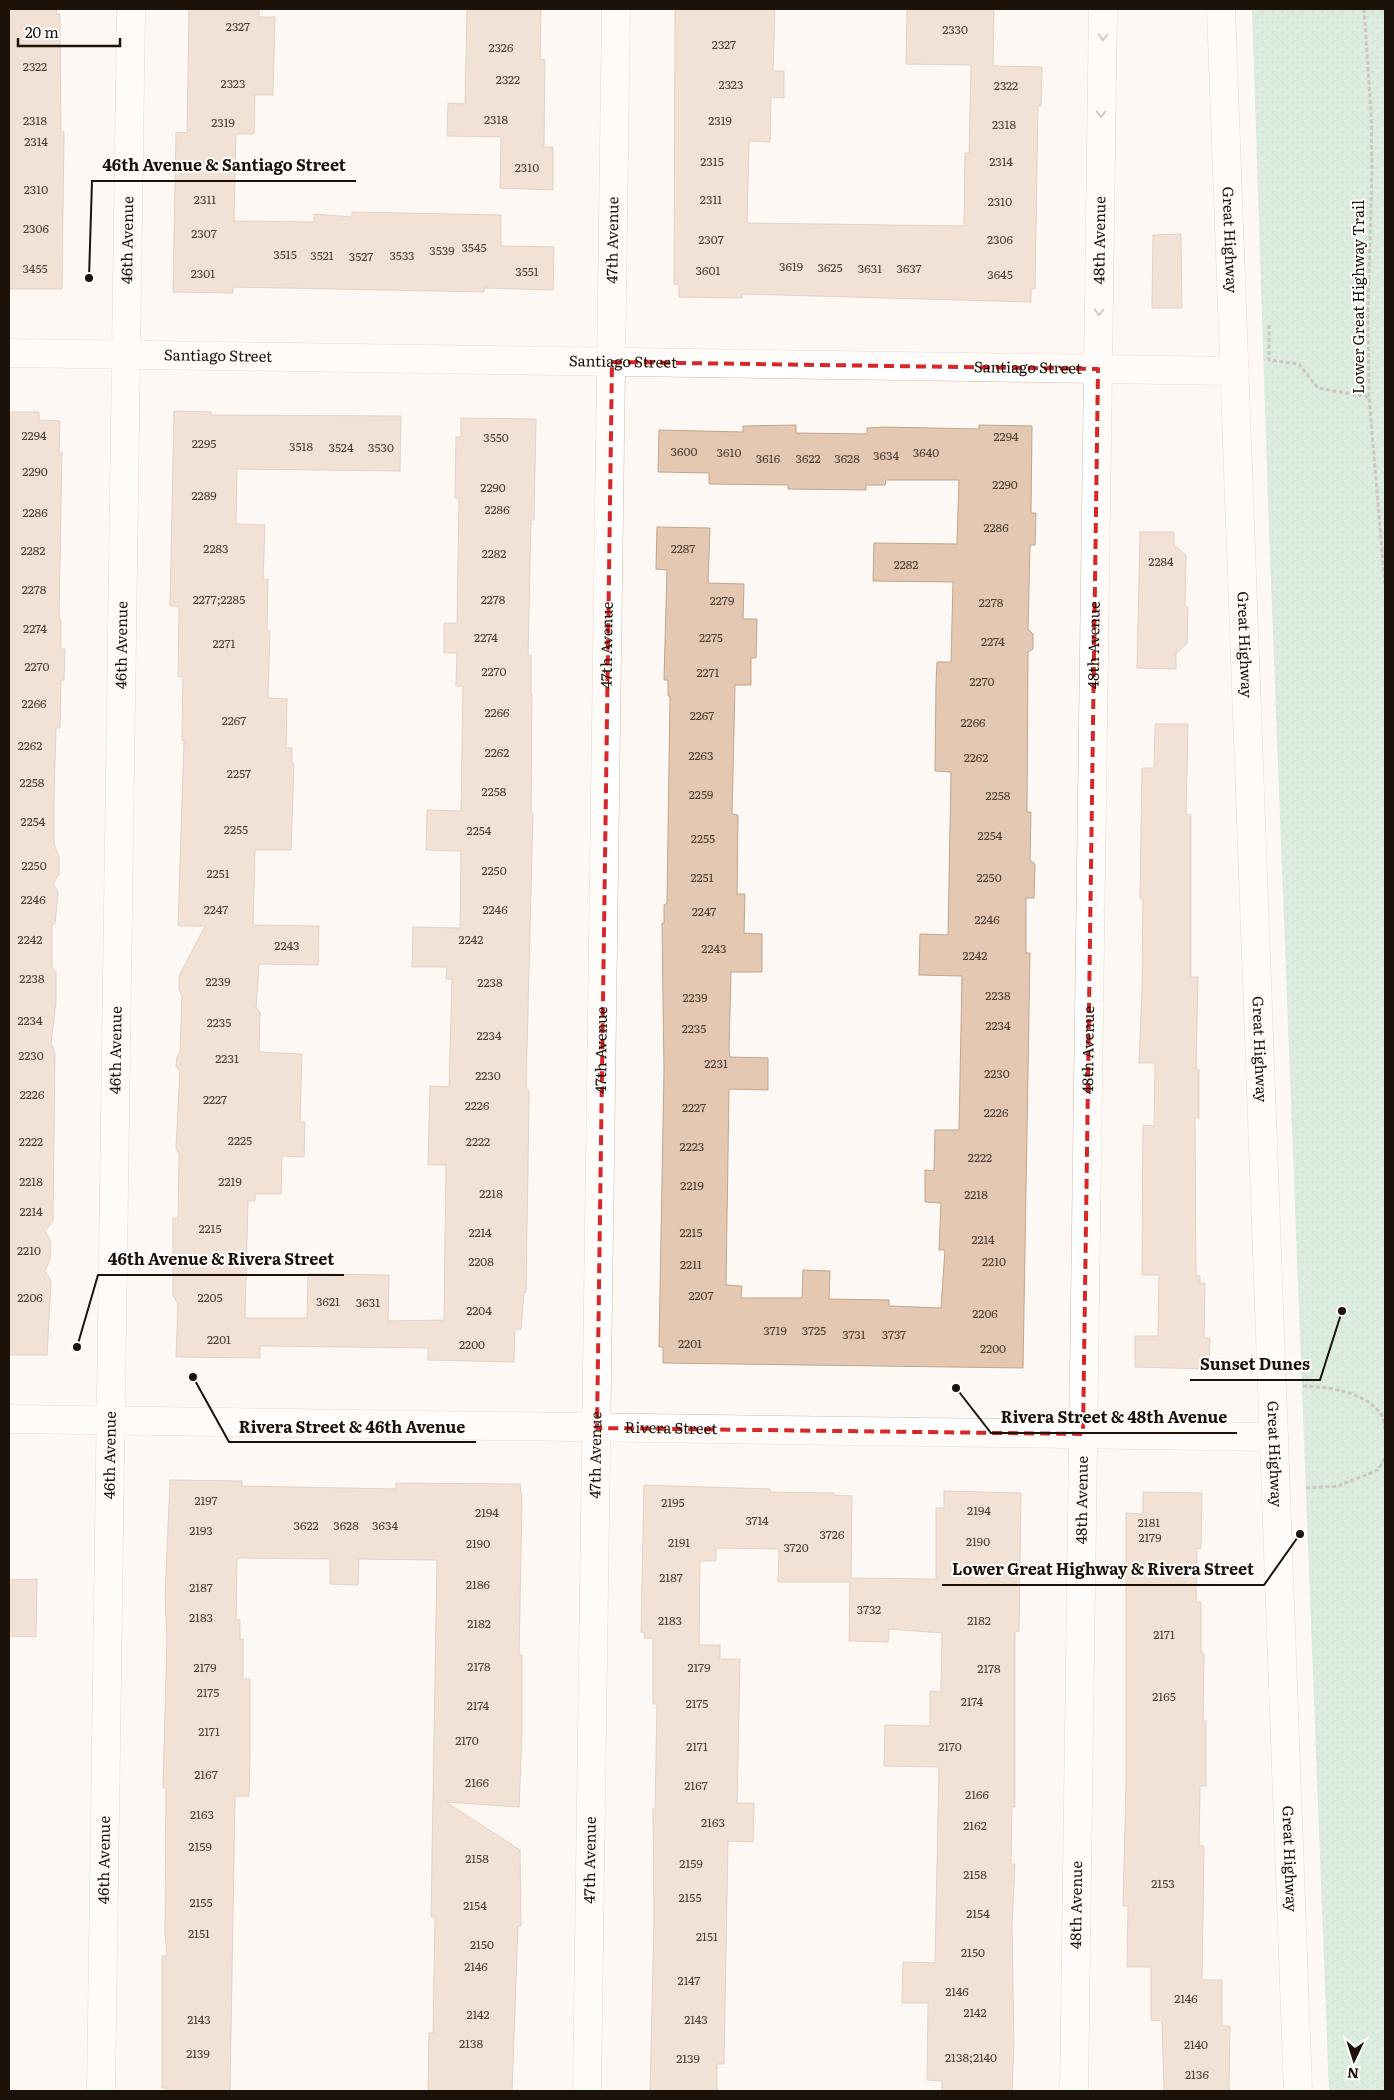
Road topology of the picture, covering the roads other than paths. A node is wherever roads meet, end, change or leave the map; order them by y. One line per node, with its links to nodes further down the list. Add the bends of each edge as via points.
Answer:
1 (130, 9): 6 (street, 46th Avenue)
2 (616, 9): 7 (street, 47th Avenue)
3 (1103, 9): 8 (street, 48th Avenue, one-way to 8)
4 (1222, 9): 9 (street, Great Highway)
5 (9, 353): 6 (street, Santiago Street)
6 (125, 355): 7 (street, Santiago Street); 11 (street, 46th Avenue)
7 (612, 362): 8 (street, Santiago Street); 12 (street, 47th Avenue)
8 (1098, 369): 9 (street, Santiago Street); 13 (street, 48th Avenue)
9 (1235, 371): 14 (street, Great Highway)
10 (9, 1419): 11 (street, Rivera Street)
11 (110, 1421): 12 (street, Rivera Street); 15 (street, 46th Avenue)
12 (597, 1428): 13 (street, Rivera Street); 16 (street, 47th Avenue)
13 (1083, 1434): 14 (street, Rivera Street); 17 (street, 48th Avenue)
14 (1274, 1437): 18 (street, Great Highway)
15 (101, 2091)
16 (587, 2091)
17 (1074, 2091)
18 (1298, 2091)

